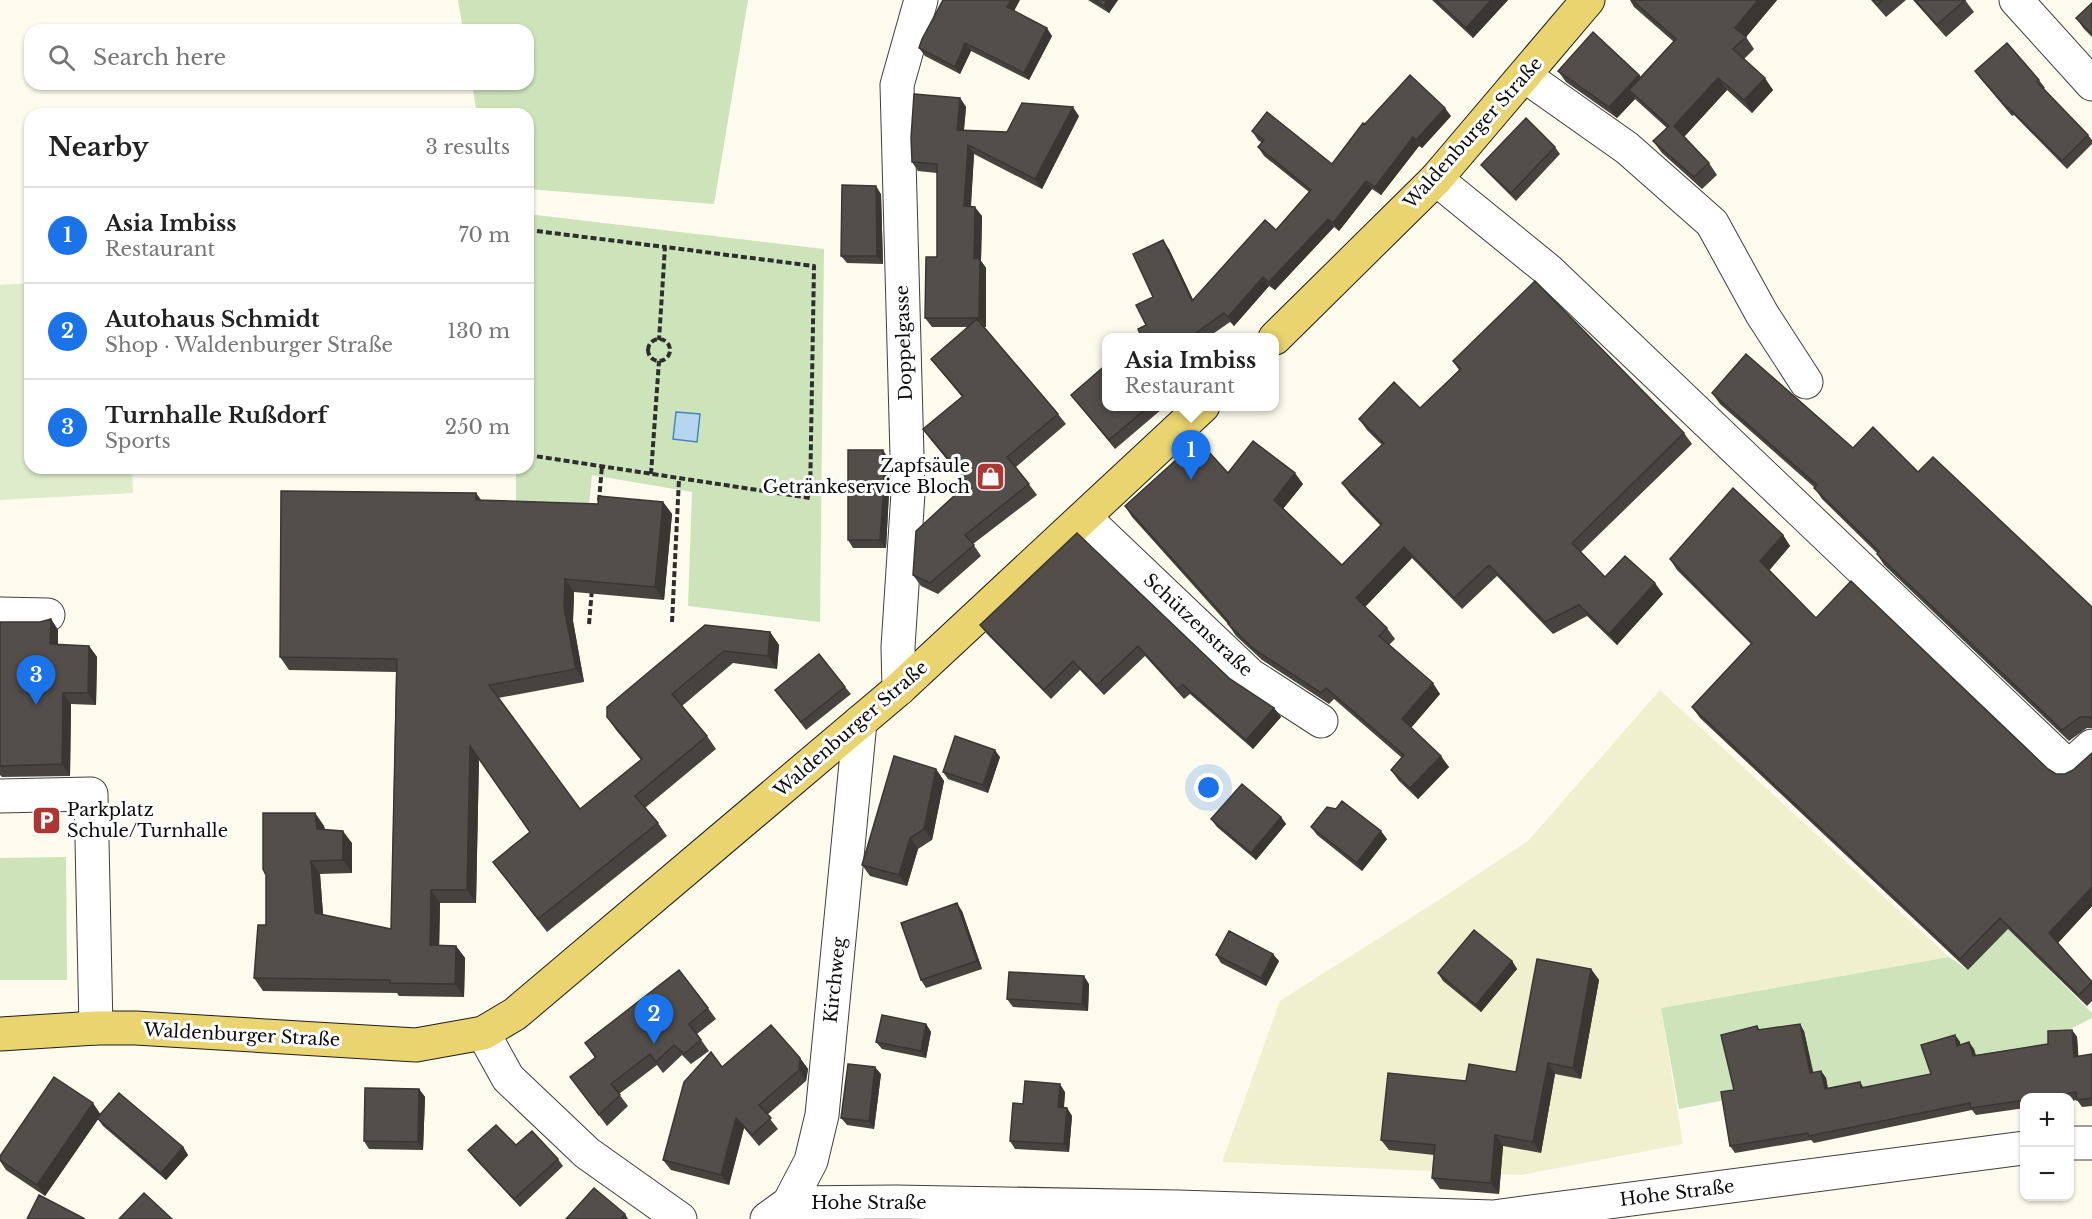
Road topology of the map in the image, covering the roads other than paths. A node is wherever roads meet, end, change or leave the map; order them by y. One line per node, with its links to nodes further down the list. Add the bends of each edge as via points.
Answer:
1 (921, 0): 13 (street, Doppelgasse, via 897,85 908,493)
2 (1588, 0): 4 (main road, Waldenburger Straße)
3 (2016, 0): 5 (street)
4 (1525, 76): 6 (main road, Waldenburger Straße); 8 (street, via 1627,148 1712,223 1762,314)
5 (2092, 84)
6 (1436, 180): 7 (main road, Waldenburger Straße); 16 (street, via 1548,270 2069,767)
7 (1279, 334)
8 (1806, 382)
9 (1198, 411): 10 (main road, Waldenburger Straße)
10 (1085, 518): 13 (main road, Waldenburger Straße); 14 (street, Schützenstraße, via 1250,675)
11 (0, 614): 12 (street)
12 (48, 615)
13 (899, 689): 15 (main road, Waldenburger Straße)
14 (1321, 721)
15 (860, 722): 19 (main road, Waldenburger Straße, via 515,1014); 24 (street, Kirchweg, via 822,1115 812,1161)
16 (2092, 746)
17 (0, 796): 18 (street, via 90,794)
18 (96, 1028): 19 (main road, Waldenburger Straße, via 416,1045); 20 (main road, Waldenburger Straße)
19 (483, 1033): 25 (street, via 508,1078 587,1153)
20 (0, 1034)
21 (2074, 1143): 22 (street)
22 (2092, 1143)
23 (2020, 1149): 24 (street, Hohe Straße, via 1493,1216 896,1202)
24 (778, 1211)
25 (680, 1219)

